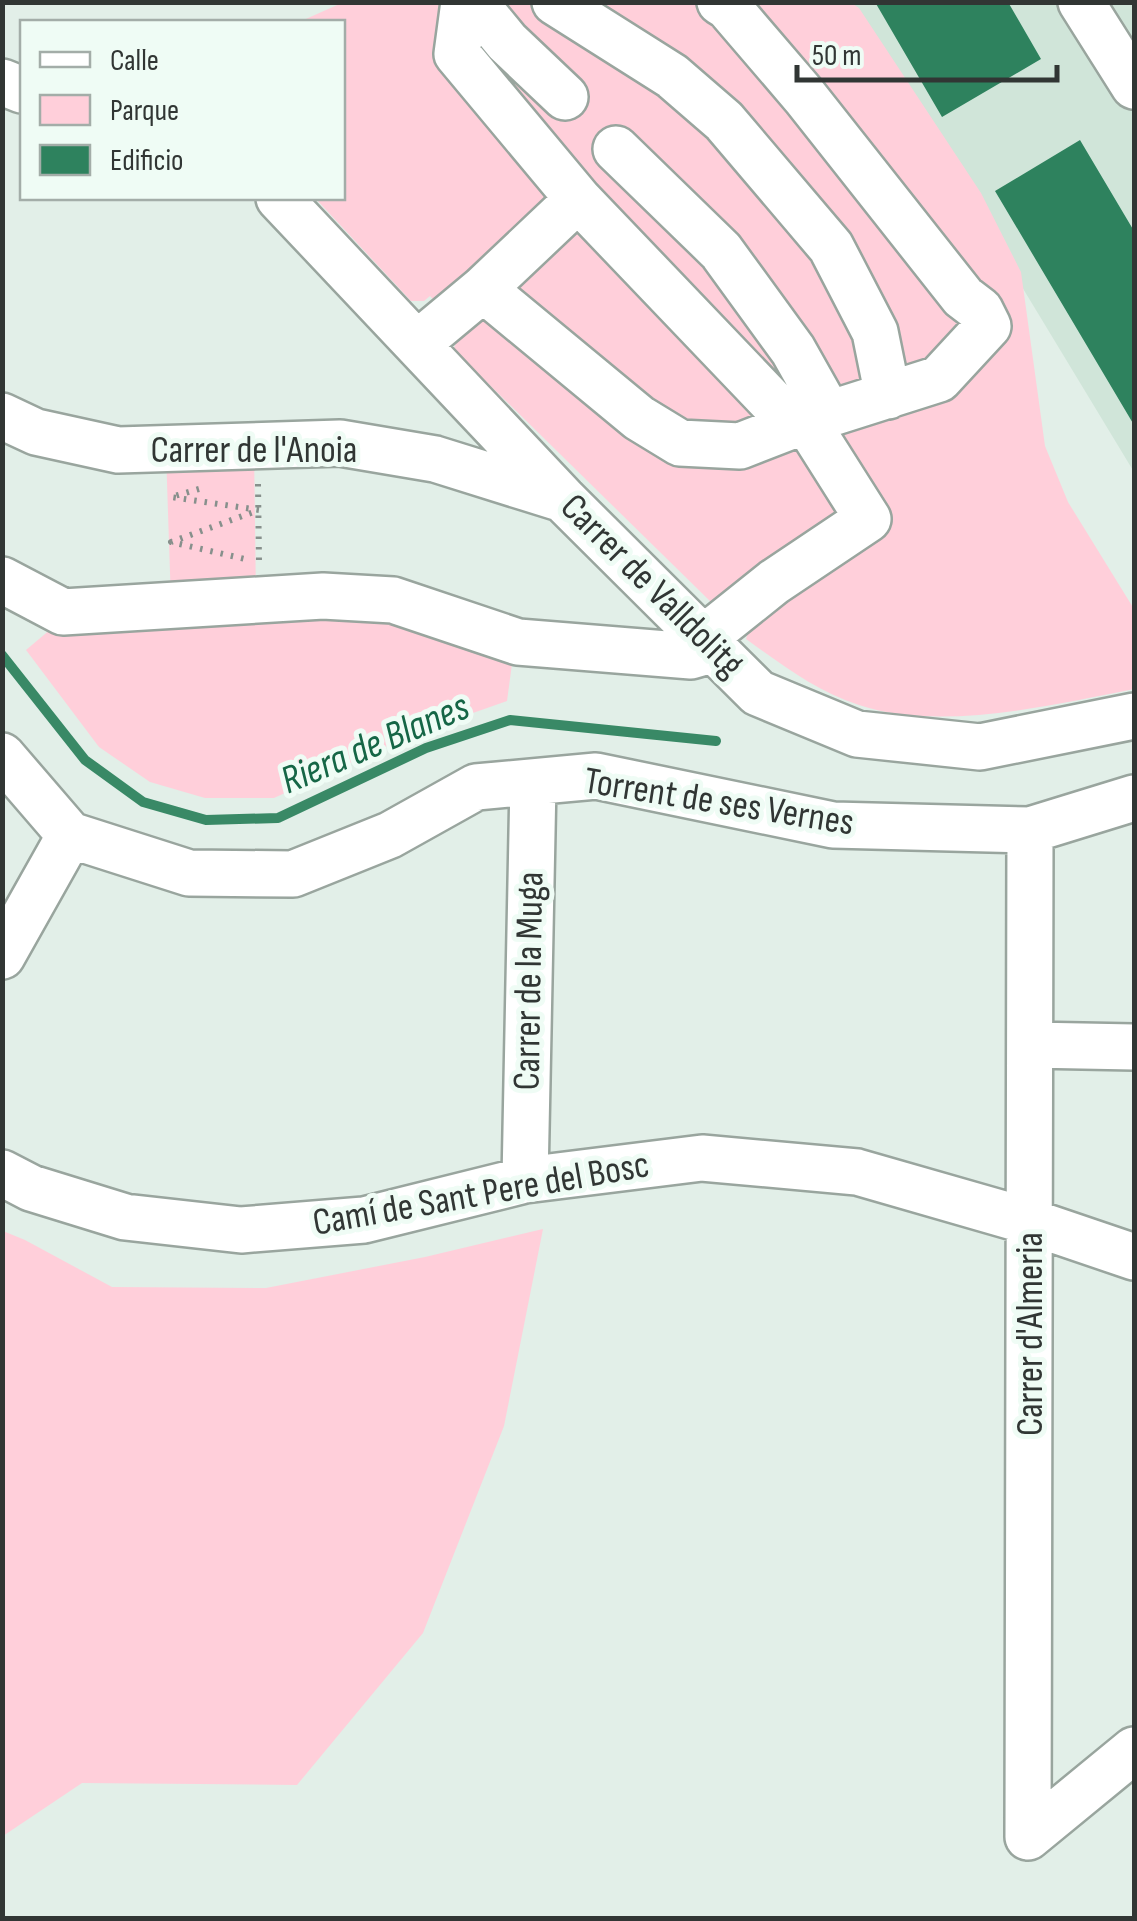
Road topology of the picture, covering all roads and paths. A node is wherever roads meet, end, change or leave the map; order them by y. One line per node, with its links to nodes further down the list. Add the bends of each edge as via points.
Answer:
1 (464, 2): 9 (street, via 457,54)
2 (474, 2): 7 (street)
3 (555, 2): 13 (street, via 672,76 724,120 831,247 875,332)
4 (720, 2): 13 (street, via 988,326 939,380)
5 (1081, 2): 6 (street)
6 (1134, 86)
7 (565, 97)
8 (616, 149): 15 (street, via 721,251 793,350)
9 (578, 199): 11 (street); 15 (street)
10 (281, 200): 12 (street, Carrer de Valldolitg)
11 (483, 289): 12 (street); 15 (street, via 639,418 680,443 740,446)
12 (417, 344): 18 (street, Carrer de Valldolitg)
13 (888, 396): 15 (street)
14 (2, 416): 18 (street, Carrer de l'Anoia, via 36,432 118,450 340,443 435,460)
15 (810, 420): 22 (street, via 868,519 774,582)
16 (258, 471): 19 (path)
17 (206, 487): 19 (path, via 171,497)
18 (564, 499): 22 (street, Carrer de Valldolitg)
19 (259, 510): 20 (path); 20 (path, via 171,542)
20 (253, 577): 21 (street, via 168,604 63,612); 22 (street, via 323,596 394,600 518,642 691,656)
21 (2, 580)
22 (709, 644): 23 (street, Carrer de Valldolitg, via 758,692 857,734 980,747)
23 (1134, 716)
24 (2, 756): 28 (street)
25 (533, 782): 27 (street, Torrent de ses Vernes, via 596,776 833,825); 28 (street, Torrent de ses Vernes, via 476,787 390,835 294,874 190,873); 33 (street, Carrer de la Muga)
26 (1130, 807): 27 (street, Torrent de ses Vernes)
27 (1030, 830): 30 (street, Carrer d'Almeria)
28 (70, 835): 29 (street)
29 (2, 956)
30 (1031, 1045): 31 (street); 34 (street, Carrer d'Almeria)
31 (1134, 1046)
32 (2, 1173): 33 (street, Camí de Sant Pere del Bosc, via 126,1217 241,1230 364,1220)
33 (524, 1180): 34 (street, Camí de Sant Pere del Bosc, via 702,1158 858,1172)
34 (1031, 1222): 35 (street, Camí de Sant Pere del Bosc); 36 (street, Carrer d'Almeria, via 1028,1837)
35 (1134, 1258)
36 (1134, 1750)

